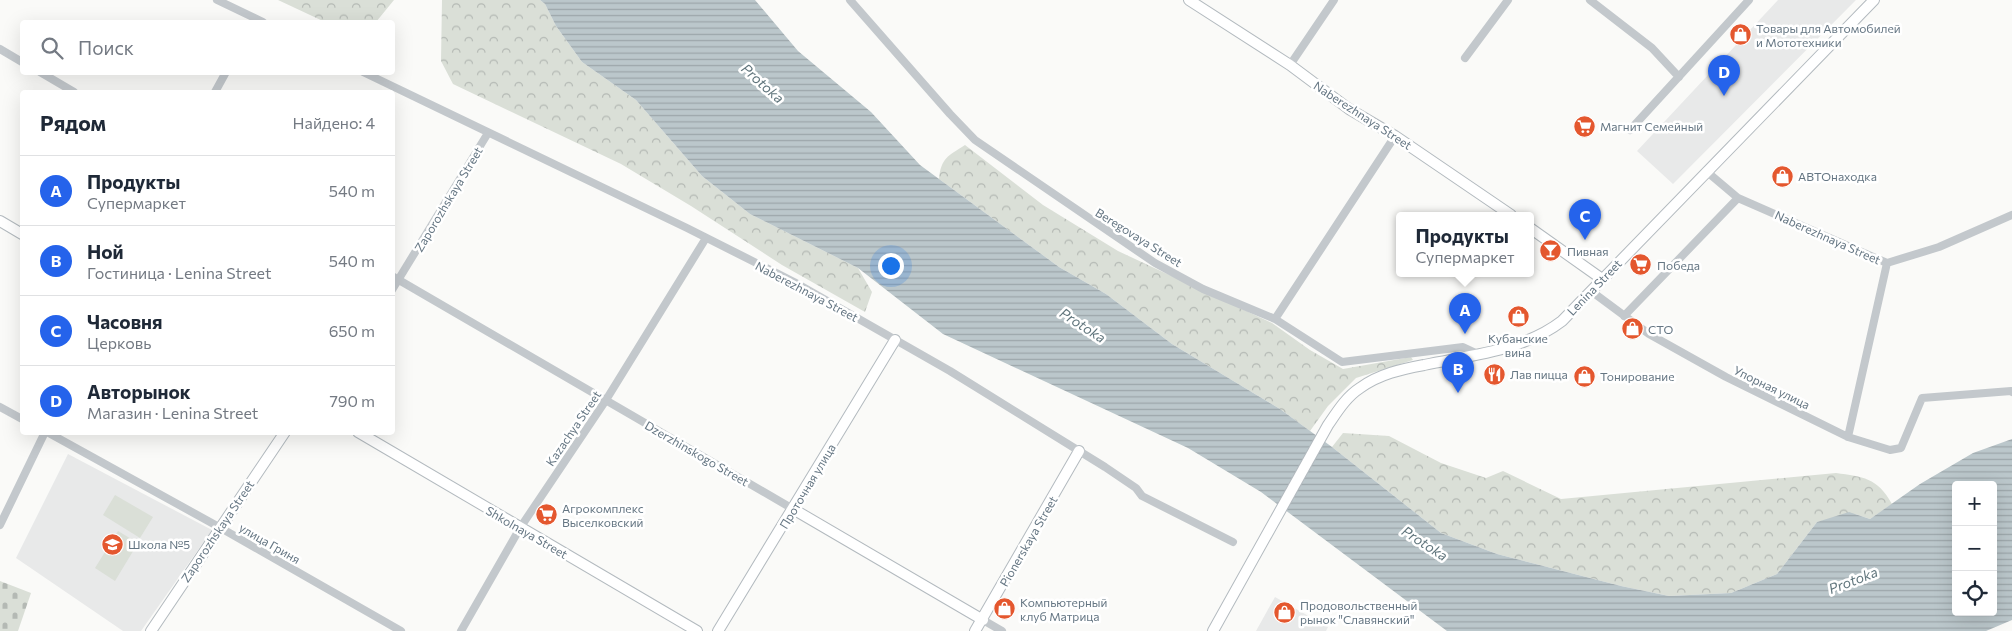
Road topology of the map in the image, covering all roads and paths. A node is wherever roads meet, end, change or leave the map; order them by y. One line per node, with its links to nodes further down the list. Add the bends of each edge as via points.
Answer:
1 (217, 0): 9 (street)
2 (850, 0): 38 (street, Beregovaya Street, via 976,140 1155,263 1203,289)
3 (1189, 0): 13 (street, Naberezhnaya Street)
4 (1334, 0): 13 (street)
5 (1508, 0): 11 (street)
6 (1749, 0): 17 (street)
7 (1874, 0): 23 (street, Lenina Street)
8 (1595, 2): 17 (street, via 1652,48)
9 (256, 20)
10 (0, 49): 12 (street)
11 (1465, 58)
12 (20, 61)
13 (1290, 65): 22 (street, Naberezhnaya Street, via 1350,109)
14 (45, 75): 18 (street)
15 (224, 75): 19 (street)
16 (369, 75): 21 (street, Naberezhnaya Street)
17 (1679, 77): 20 (street)
18 (71, 90)
19 (216, 90)
20 (1630, 130)
21 (488, 133): 30 (street, Naberezhnaya Street); 34 (street, Zaporozhskaya Street)
22 (1395, 136): 25 (street, Naberezhnaya Street); 38 (street)
23 (1706, 171): 24 (street, Naberezhnaya Street); 33 (street, Lenina Street)
24 (1738, 198): 31 (street, Naberezhnaya Street); 37 (street)
25 (1507, 212)
26 (2012, 215): 31 (street, Naberezhnaya Street, via 1939,247)
27 (0, 221): 29 (street)
28 (1534, 231): 33 (street)
29 (20, 233)
30 (706, 238): 39 (street, Naberezhnaya Street, via 794,282); 42 (street, Kazachya Street)
31 (1887, 263): 49 (street)
32 (395, 278): 34 (street, Dzerzhinskogo Street)
33 (1602, 279): 36 (street, Lenina Street)
34 (400, 280): 35 (street, Zaporozhskaya Street); 42 (street, Dzerzhinskogo Street)
35 (395, 286)
36 (1591, 291): 37 (street, Упорная улица); 40 (street, Lenina Street, via 1548,331 1519,344)
37 (1624, 316): 49 (street, Упорная улица, via 1649,334 1726,377)
38 (1275, 319): 40 (street, Beregovaya Street, via 1342,362 1464,347)
39 (895, 340): 50 (street, Naberezhnaya Street); 51 (street, Проточная улица)
40 (1478, 354): 64 (street, Lenina Street, via 1399,370 1372,380 1344,402)
41 (2012, 392): 49 (street, Упорная улица, via 1922,398 1901,448 1890,450)
42 (606, 400): 51 (street, Dzerzhinskogo Street); 54 (street, Kazachya Street)
43 (0, 407): 44 (street)
44 (20, 418)
45 (45, 435): 52 (street)
46 (51, 435): 53 (street, улица Гриня)
47 (283, 435): 53 (street, Zaporozhskaya Street)
48 (363, 435): 54 (street, Shkolnaya Street)
49 (1848, 436)
50 (1079, 451): 55 (street, Naberezhnaya Street, via 1136,488 1142,496); 56 (street, Pionerskaya Street)
51 (793, 509): 56 (street, Dzerzhinskogo Street); 61 (street, Проточная улица)
52 (0, 525)
53 (220, 527): 57 (street, Zaporozhskaya Street); 58 (street, улица Гриня)
54 (520, 528): 59 (street, Kazachya Street); 60 (street, Shkolnaya Street)
55 (1233, 542)
56 (983, 620): 62 (street, Pionerskaya Street); 63 (street, Dzerzhinskogo Street)
57 (151, 631)
58 (401, 631)
59 (461, 631)
60 (697, 631)
61 (718, 631)
62 (975, 631)
63 (1002, 631)
64 (1213, 631)

